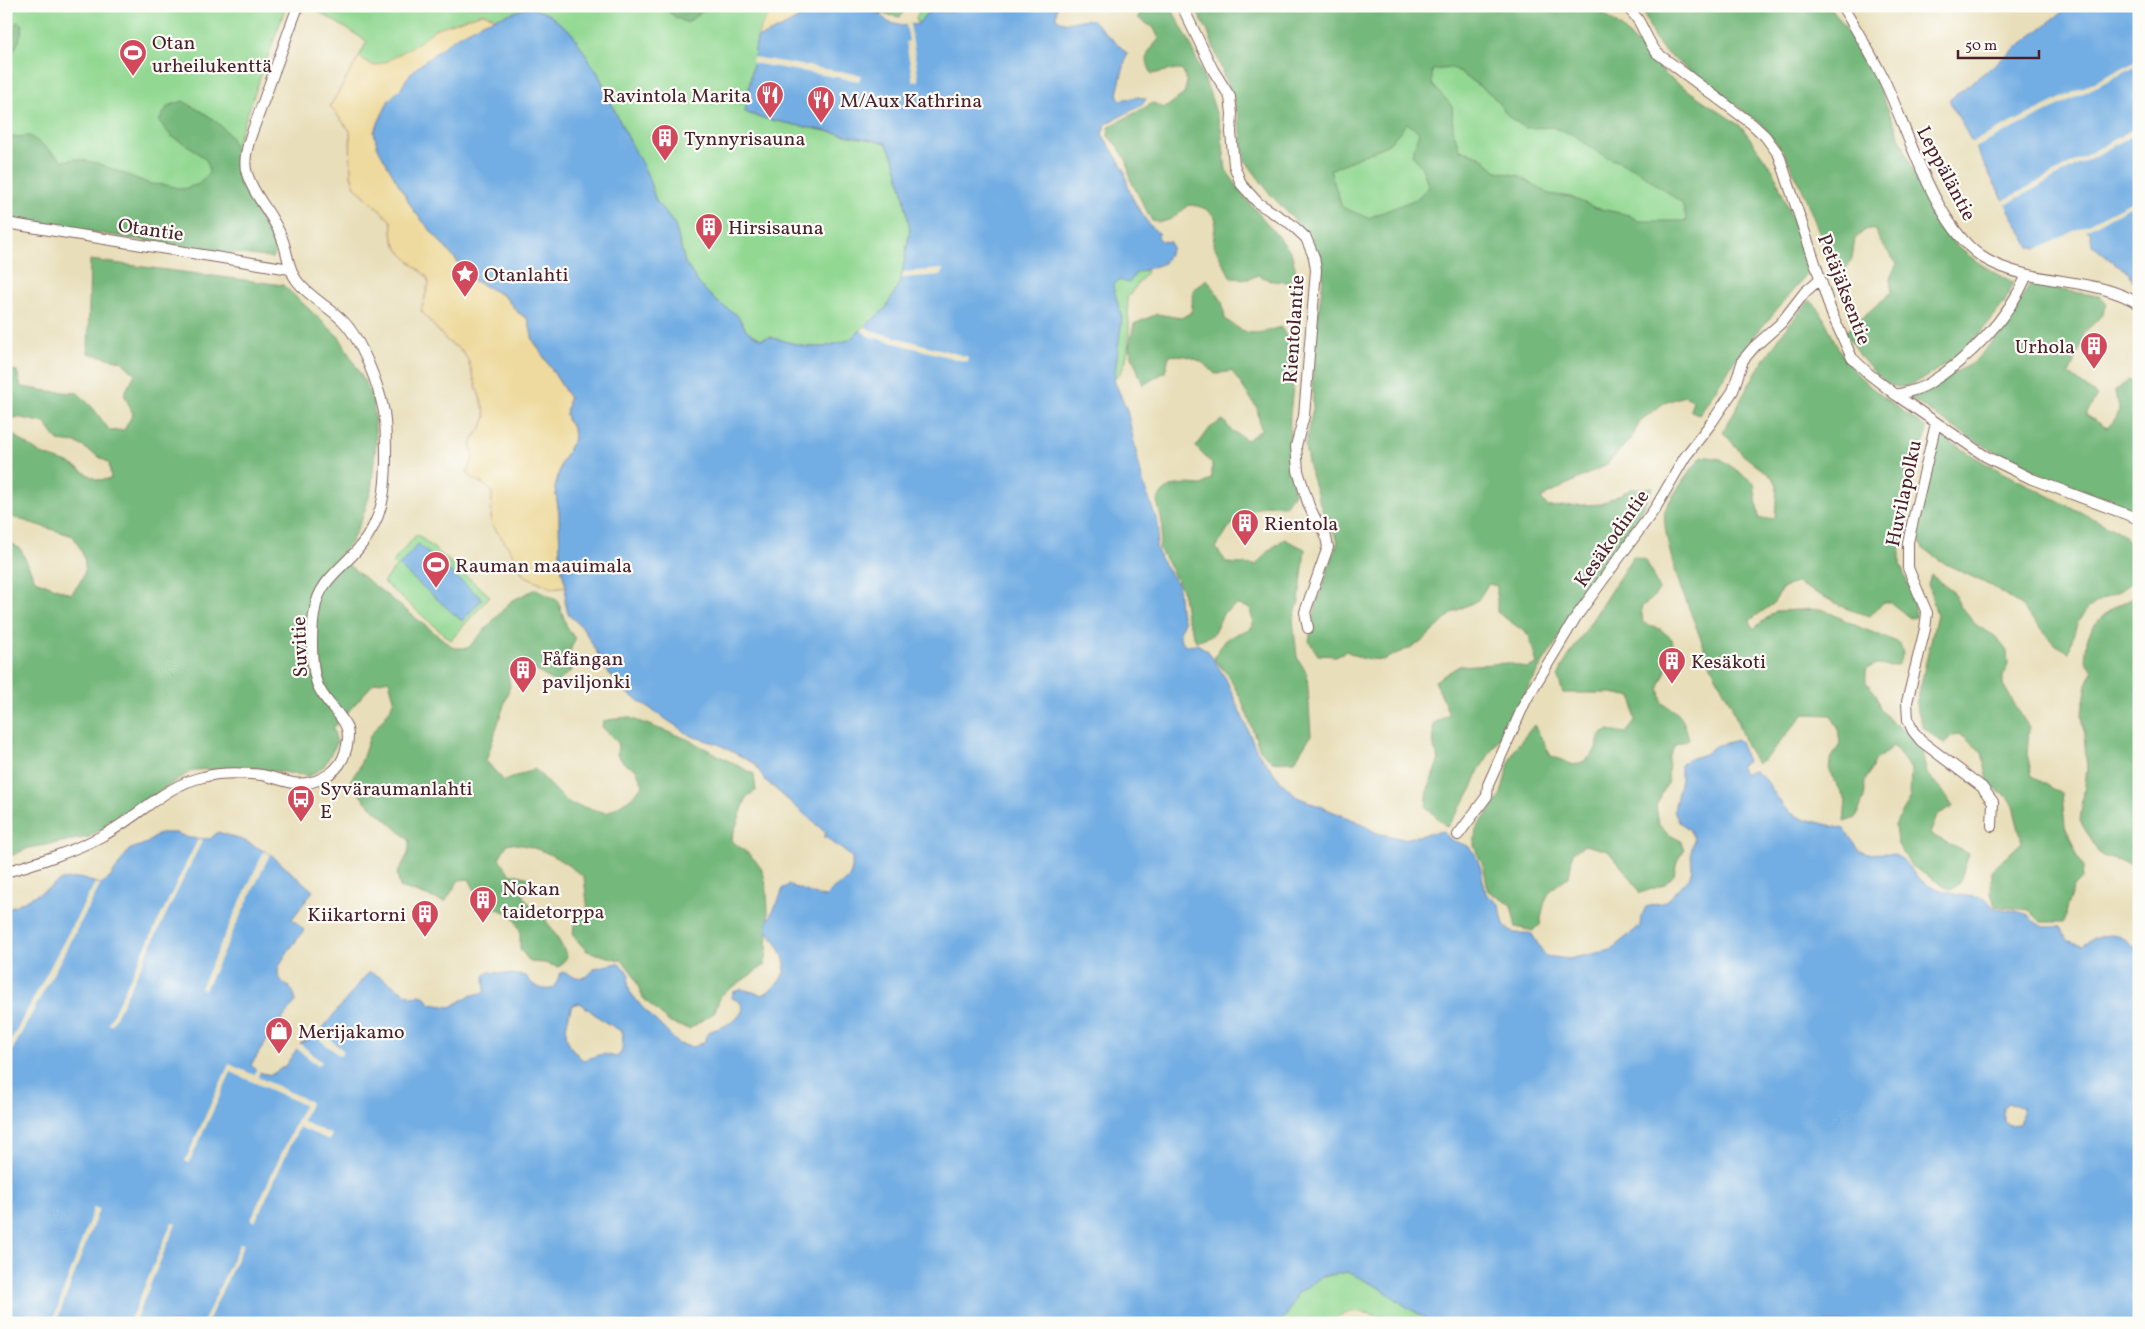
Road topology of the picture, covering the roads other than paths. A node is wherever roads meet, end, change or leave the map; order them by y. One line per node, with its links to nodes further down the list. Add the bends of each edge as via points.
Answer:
1 (298, 6): 6 (street, Suvitie, via 245,155 250,182 278,229)
2 (1182, 6): 13 (street, Rientolantie, via 1230,97 1234,165 1241,184 1258,203 1306,238 1314,257 1316,270 1304,416 1296,446 1298,471 1328,547 1305,612)
3 (1625, 6): 8 (street, Petäjäksentie, via 1640,20 1648,42 1657,53 1752,124 1779,155)
4 (1842, 6): 7 (street, Leppäläntie, via 1886,83 1904,130 1951,225 1986,259)
5 (6, 223): 6 (street, Otantie)
6 (290, 269): 16 (street, Suvitie, via 306,291 351,329 380,395 384,413 386,486 383,505 360,547 323,584 314,617 314,672 318,687 346,722 348,733 343,759 328,775 305,783 261,775 204,776 184,783 102,836 46,860)
7 (2027, 275): 9 (street, Leppäläntie, via 2111,291); 10 (street, via 1988,336 1927,385)
8 (1820, 280): 10 (street, Petäjäksentie, via 1852,358); 15 (street, Kesäkodintie, via 1743,360 1733,390 1685,457 1656,507 1576,617 1526,700 1488,786 1487,796)
9 (2139, 304)
10 (1896, 395): 11 (street, Petäjäksentie)
11 (1936, 423): 12 (street, Petäjäksentie, via 2012,470); 14 (street, Huvilapolku, via 1908,542 1908,568 1927,613 1907,702 1908,720 1921,741 1982,787 1993,802)
12 (2139, 519)
13 (1308, 628)
14 (1992, 826)
15 (1458, 835)
16 (6, 872)

